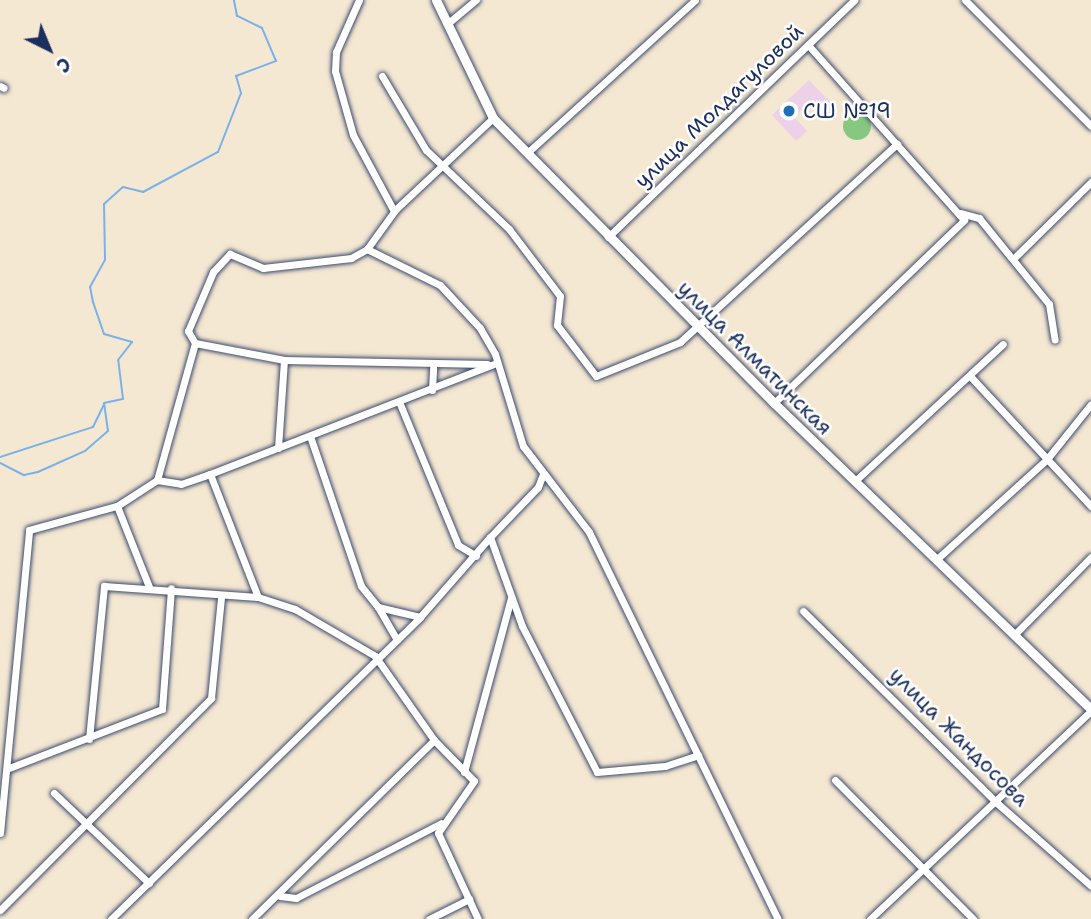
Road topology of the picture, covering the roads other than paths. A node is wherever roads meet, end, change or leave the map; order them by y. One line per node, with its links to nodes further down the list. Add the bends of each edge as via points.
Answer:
1 (359, 0): 16 (street, via 336,52 335,71 353,135)
2 (436, 0): 7 (street, улица Алматинская)
3 (476, 0): 7 (street)
4 (695, 0): 13 (street)
5 (854, 0): 8 (street, улица Молдагуловой)
6 (965, 0): 11 (street)
7 (447, 24): 10 (street, улица Алматинская)
8 (808, 45): 12 (street); 18 (street, улица Молдагуловой)
9 (382, 76): 14 (street)
10 (493, 118): 13 (street, улица Алматинская); 14 (street)
11 (1091, 126)
12 (897, 144): 17 (street); 21 (street)
13 (527, 153): 18 (street, улица Алматинская)
14 (442, 166): 16 (street); 21 (street, via 509,229 560,296 557,325 593,374 635,363 680,342)
15 (1091, 182): 20 (street)
16 (394, 211): 19 (street)
17 (960, 213): 20 (street, via 979,218); 30 (street, via 962,225)
18 (608, 237): 21 (street, улица Алматинская)
19 (367, 249): 23 (street, via 334,264 306,259 263,268 230,254 213,272 188,331); 26 (street, via 463,302 495,354)
20 (1013, 258): 22 (street, via 1049,304)
21 (697, 326): 30 (street, улица Алматинская)
22 (1055, 340)
23 (195, 343): 25 (street); 38 (street)
24 (1003, 344): 28 (street)
25 (284, 360): 27 (street); 34 (street)
26 (494, 364): 27 (street); 29 (street); 37 (street, via 523,446)
27 (433, 368): 29 (street)
28 (970, 376): 35 (street); 39 (street)
29 (432, 390): 31 (street)
30 (774, 403): 39 (street, улица Алматинская)
31 (400, 404): 33 (street); 43 (street, via 455,540)
32 (1091, 404): 35 (street)
33 (310, 436): 34 (street); 51 (street, via 361,586)
34 (278, 448): 36 (street)
35 (1047, 459): 41 (street); 45 (street)
36 (210, 474): 38 (street, via 181,484); 48 (street)
37 (543, 474): 42 (street, via 538,487); 60 (street, via 589,532)
38 (157, 480): 40 (street)
39 (856, 480): 45 (street, улица Алматинская)
40 (117, 506): 46 (street); 61 (street, via 29,530)
41 (1091, 506)
42 (490, 537): 43 (street); 50 (street)
43 (476, 556): 53 (street)
44 (1091, 557): 54 (street)
45 (938, 558): 54 (street, улица Алматинская)
46 (149, 587): 47 (street); 58 (street, via 102,589)
47 (171, 588): 49 (street); 58 (street, via 162,709)
48 (258, 597): 49 (street); 56 (street, via 295,609)
49 (221, 598): 67 (street, via 211,698)
50 (511, 598): 60 (street, via 597,772 656,768); 62 (street)
51 (378, 607): 53 (street); 55 (street)
52 (803, 611): 65 (street, улица Жандосова)
53 (420, 617): 55 (street)
54 (1015, 634): 57 (street, улица Алматинская)
55 (397, 640): 56 (street)
56 (375, 656): 59 (street); 70 (street)
57 (1091, 710): 65 (street)
58 (89, 739): 61 (street)
59 (434, 740): 62 (street); 72 (street)
60 (698, 755): 79 (street)
61 (9, 768): 68 (street)
62 (464, 772): 66 (street, via 472,789)
63 (835, 780): 69 (street)
64 (54, 793): 67 (street)
65 (996, 803): 69 (street); 71 (street, улица Жандосова)
66 (441, 823): 72 (street, via 296,898); 73 (street, via 438,833)
67 (87, 825): 70 (street); 74 (street)
68 (0, 833)
69 (923, 874): 80 (street); 81 (street)
70 (149, 883): 75 (street)
71 (1091, 886)
72 (280, 896): 76 (street)
73 (469, 900): 77 (street); 78 (street)
74 (0, 910)
75 (111, 919)
76 (252, 919)
77 (429, 919)
78 (478, 919)
79 (778, 919)
80 (870, 919)
81 (973, 919)

